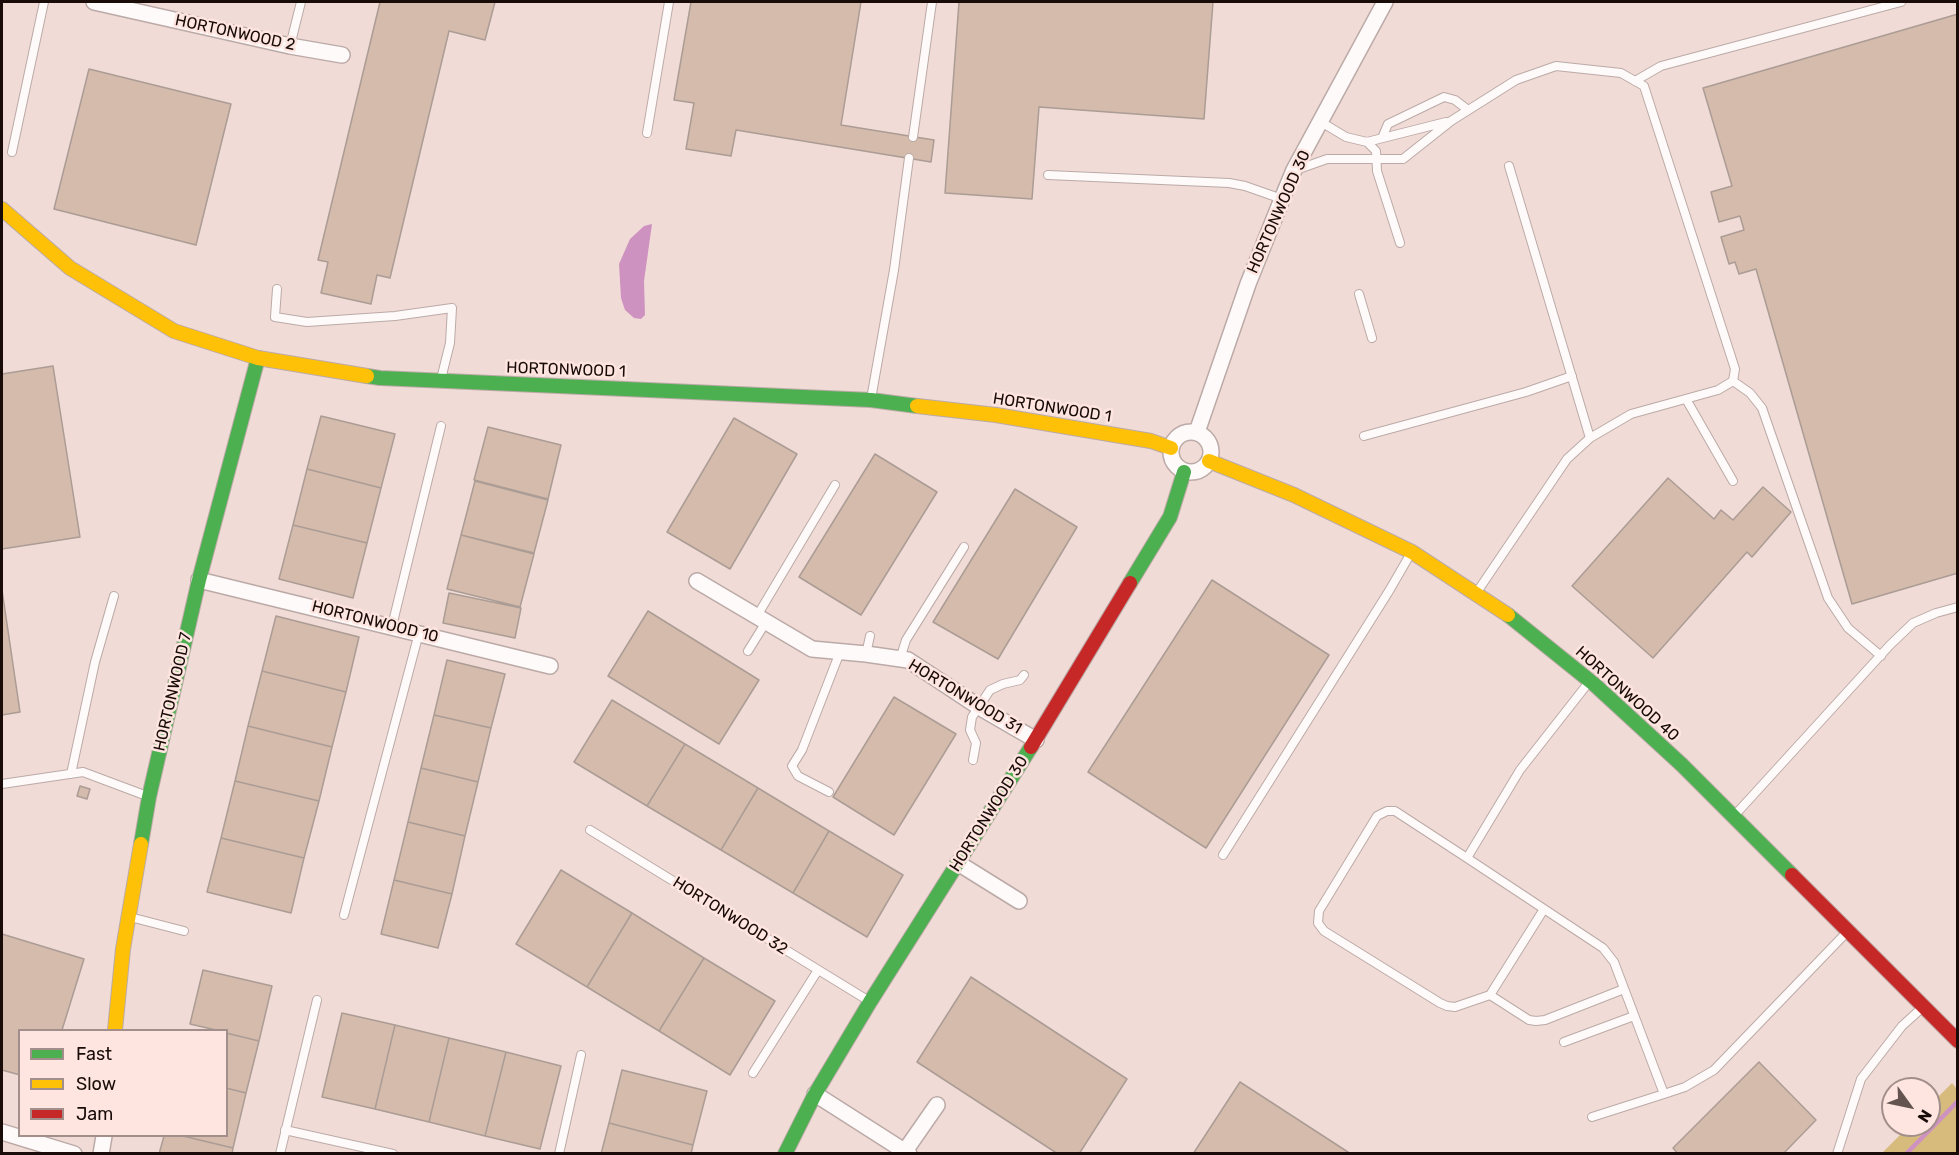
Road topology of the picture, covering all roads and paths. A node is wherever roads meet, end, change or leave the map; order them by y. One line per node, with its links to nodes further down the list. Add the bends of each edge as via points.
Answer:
1 (44, 2): 18 (lane)
2 (94, 2): 8 (street, HORTONWOOD 2)
3 (301, 2): 8 (lane)
4 (669, 2): 14 (lane)
5 (932, 2): 15 (lane)
6 (1384, 2): 13 (street, HORTONWOOD 30)
7 (1901, 2): 10 (lane, via 1661,66)
8 (290, 46): 9 (street, HORTONWOOD 2)
9 (342, 55)
10 (1635, 81): 11 (lane, via 1621,74 1556,66 1516,80); 33 (lane, via 1644,86 1736,369)
11 (1468, 110): 12 (lane); 16 (lane, via 1455,100 1444,98 1388,124)
12 (1451, 121): 16 (lane); 20 (lane, via 1403,159)
13 (1321, 122): 17 (lane, via 1346,137); 22 (street, HORTONWOOD 30)
14 (647, 133)
15 (913, 137)
16 (1382, 138): 17 (lane)
17 (1367, 142): 20 (lane, via 1376,151)
18 (12, 152)
19 (909, 158): 35 (lane)
20 (1376, 158): 22 (lane, via 1327,159); 26 (lane)
21 (1509, 166): 31 (lane)
22 (1294, 170): 24 (street, HORTONWOOD 30)
23 (1048, 175): 24 (lane, via 1229,183)
24 (1282, 199): 37 (street, HORTONWOOD 30)
25 (2, 209): 30 (street, HORTONWOOD 1, via 70,268 174,331)
26 (1400, 243)
27 (277, 289): 32 (lane, via 274,317 307,322 452,308 450,343)
28 (1359, 294): 29 (lane)
29 (1372, 338)
30 (258, 358): 32 (street, HORTONWOOD 1, via 380,378); 47 (street, HORTONWOOD 7)
31 (1572, 376): 38 (lane); 39 (lane)
32 (441, 381): 35 (street, HORTONWOOD 1)
33 (1733, 381): 34 (lane, via 1718,390); 59 (lane, via 1762,408 1828,598 1848,628)
34 (1686, 399): 39 (lane, via 1631,414); 43 (lane)
35 (871, 400): 40 (street, HORTONWOOD 1, via 996,415 1151,441)
36 (441, 426): 53 (lane)
37 (1197, 432): 40 (street, via 1178,436); 41 (street, via 1211,447)
38 (1364, 436)
39 (1590, 438): 49 (lane, via 1567,459)
40 (1171, 448): 42 (street, via 1174,465)
41 (1209, 461): 42 (street, via 1196,472); 46 (street, HORTONWOOD 40, via 1294,495)
42 (1184, 472): 65 (street, HORTONWOOD 30, via 1170,517)
43 (1733, 481)
44 (835, 485): 52 (lane)
45 (964, 547): 60 (lane, via 906,640)
46 (1412, 552): 49 (street, HORTONWOOD 40); 73 (lane)
47 (199, 580): 53 (street, HORTONWOOD 10); 70 (street, HORTONWOOD 7)
48 (697, 581): 52 (street, HORTONWOOD 31)
49 (1476, 593): 63 (street, HORTONWOOD 40)
50 (114, 596): 67 (lane)
51 (1958, 607): 59 (lane, via 1913,622)
52 (761, 619): 56 (lane); 57 (street, HORTONWOOD 31, via 812,649)
53 (392, 627): 54 (street, HORTONWOOD 10)
54 (419, 633): 61 (street, HORTONWOOD 10); 78 (lane)
55 (870, 636): 58 (lane)
56 (748, 651)
57 (840, 652): 58 (street, HORTONWOOD 31); 69 (lane, via 802,750 792,766 798,776)
58 (866, 654): 60 (street, HORTONWOOD 31)
59 (1881, 656): 71 (lane)
60 (900, 659): 64 (street, HORTONWOOD 31, via 908,660)
61 (550, 666)
62 (1024, 675): 64 (lane, via 990,690)
63 (1590, 681): 71 (street, HORTONWOOD 40); 74 (lane, via 1520,770)
64 (979, 707): 65 (street, HORTONWOOD 31); 66 (lane, via 970,730 976,743)
65 (1036, 740): 75 (street, HORTONWOOD 30)
66 (973, 760)
67 (71, 774): 68 (lane); 70 (lane, via 83,772)
68 (2, 784)
69 (829, 792)
70 (149, 797): 79 (street, HORTONWOOD 7)
71 (1734, 816): 80 (street, HORTONWOOD 40)
72 (590, 830): 82 (lane, HORTONWOOD 32)
73 (1223, 855)
74 (1467, 858): 77 (lane); 84 (lane, via 1395,811 1388,811 1377,816 1319,911 1318,923 1331,936 1447,1006)
75 (958, 863): 76 (street); 86 (street, HORTONWOOD 30)
76 (1019, 901)
77 (1544, 909): 83 (lane, via 1602,948 1614,962); 84 (lane)
78 (344, 915)
79 (128, 916): 81 (lane); 89 (street, HORTONWOOD 7)
80 (1849, 930): 87 (street, HORTONWOOD 40); 95 (lane, via 1714,1070)
81 (184, 931)
82 (818, 970): 86 (lane, HORTONWOOD 32); 93 (lane)
83 (1624, 989): 84 (lane, via 1536,1021 1528,1020); 88 (lane)
84 (1490, 994)
85 (317, 1000): 98 (lane)
86 (870, 1002): 94 (street, HORTONWOOD 30)
87 (1924, 1006): 90 (street, HORTONWOOD 40); 110 (lane, via 1902,1026 1861,1079)
88 (1634, 1016): 91 (lane); 95 (lane)
89 (115, 1029)
90 (1958, 1041)
91 (1564, 1042)
92 (581, 1055): 108 (lane)
93 (753, 1073)
94 (816, 1094): 103 (street); 109 (street, HORTONWOOD 30)
95 (1664, 1094): 97 (lane)
96 (937, 1105): 103 (street)
97 (1592, 1117)
98 (285, 1130): 106 (lane); 107 (lane)
99 (2, 1132): 101 (street)
100 (18, 1137): 104 (street)
101 (18, 1137)
102 (104, 1137): 105 (street)
103 (907, 1152)
104 (74, 1154)
105 (101, 1154)
106 (280, 1154)
107 (393, 1154)
108 (559, 1154)
109 (785, 1154)
110 (1837, 1154)

